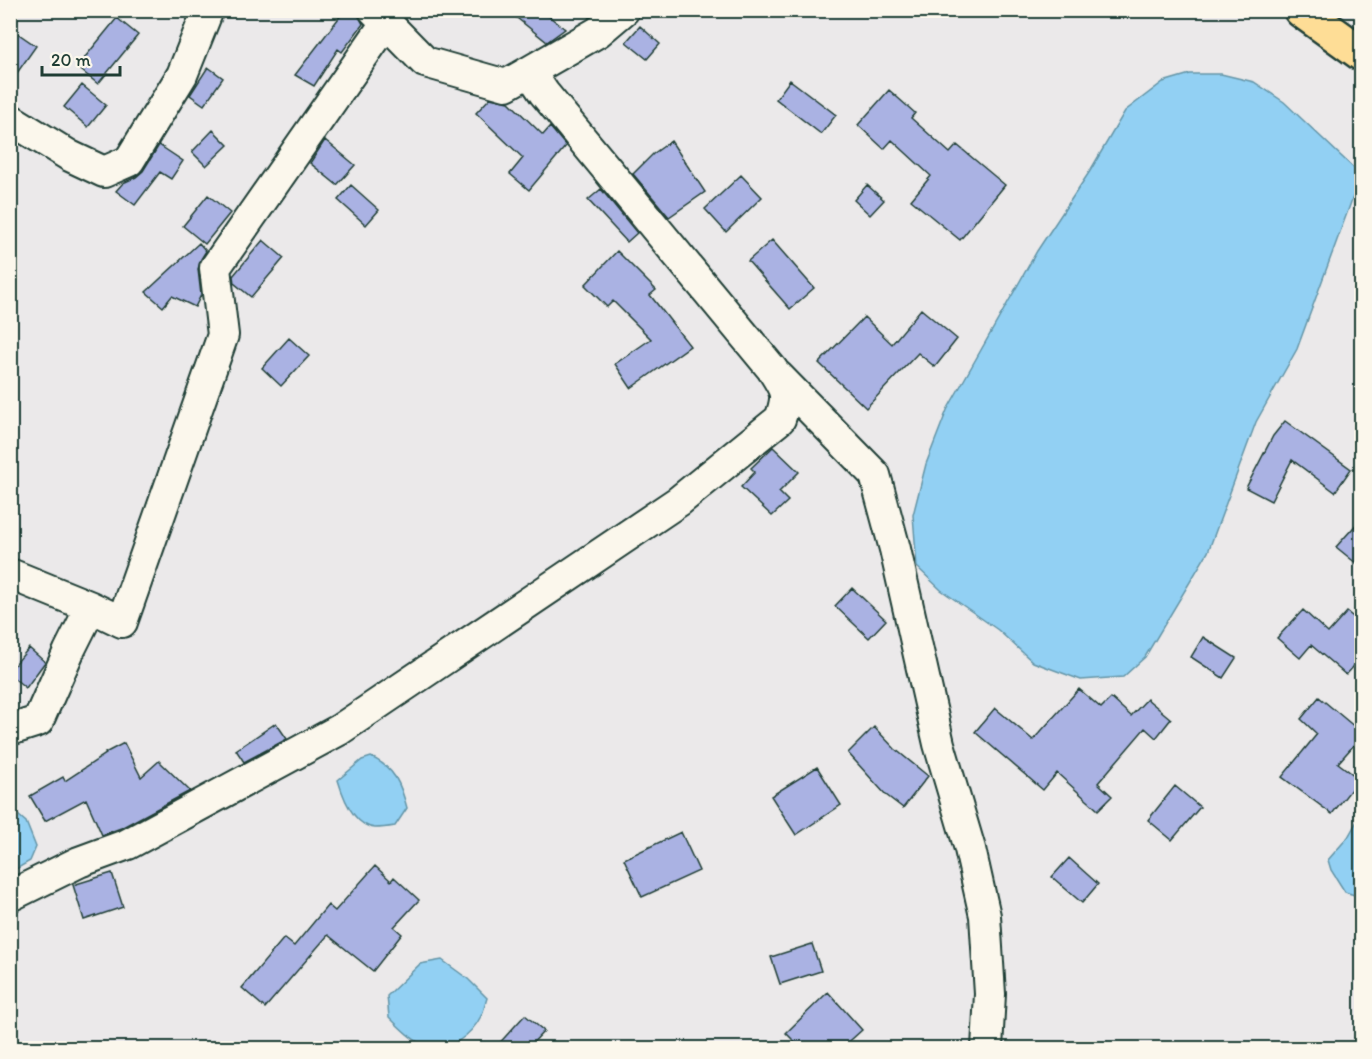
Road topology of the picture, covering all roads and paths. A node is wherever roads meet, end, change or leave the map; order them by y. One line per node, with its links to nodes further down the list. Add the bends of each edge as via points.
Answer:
1 (208, 10): 7 (street, via 182,75 129,161 104,172)
2 (624, 10): 6 (street, via 598,32)
3 (1301, 10): 5 (main road)
4 (380, 17): 6 (street, via 425,62 506,85); 10 (street, via 215,268 223,335 122,622)
5 (1362, 54)
6 (530, 72): 8 (street)
7 (10, 119)
8 (772, 369): 12 (street, via 784,388 786,401 780,419 679,501 339,730 128,844 79,862); 13 (street, via 875,476 985,916 990,994)
9 (10, 574): 10 (street)
10 (91, 607): 11 (street, via 38,721)
11 (10, 730)
12 (10, 896)
13 (987, 1048)

